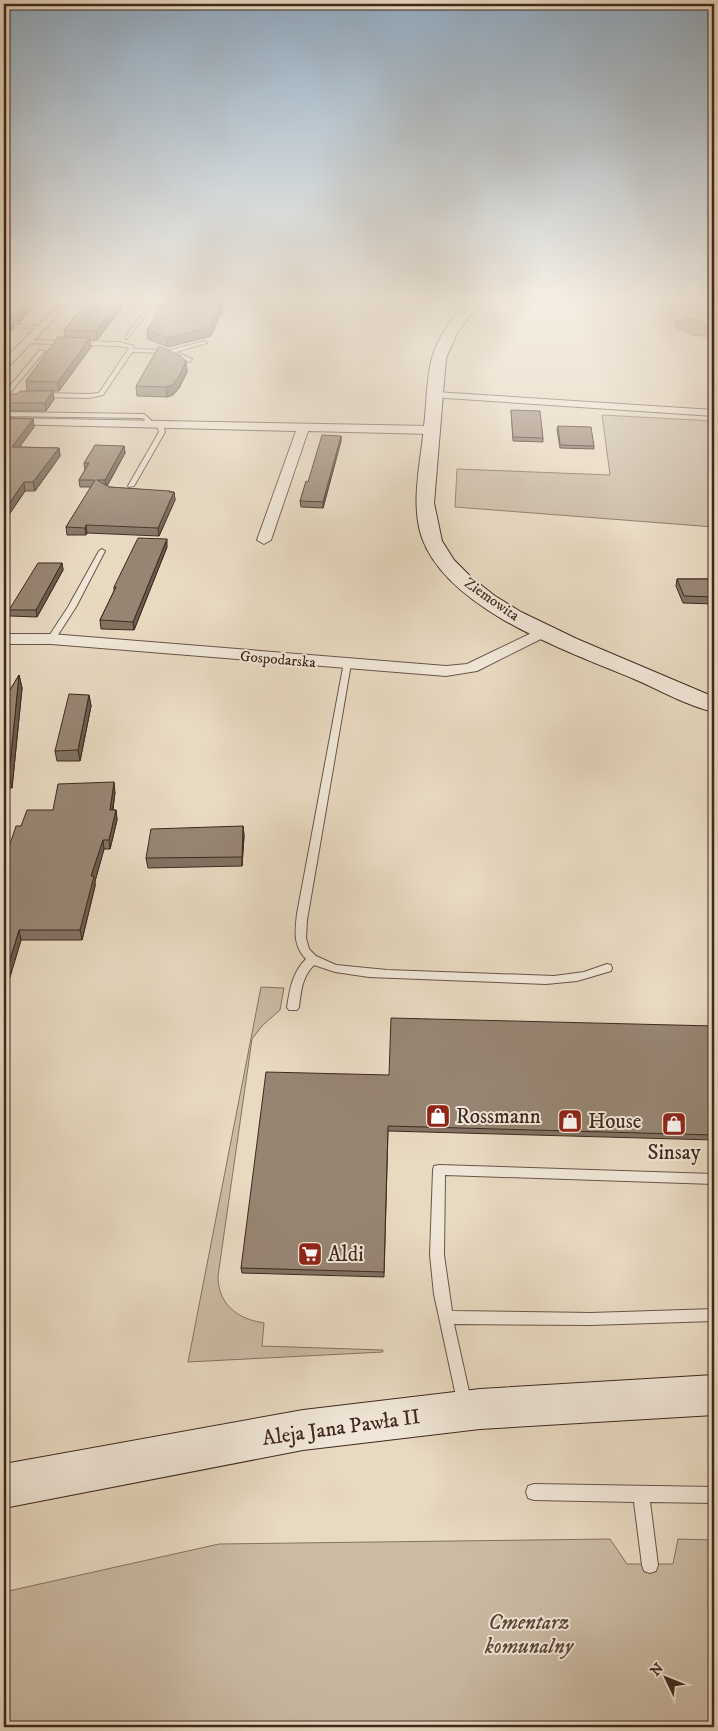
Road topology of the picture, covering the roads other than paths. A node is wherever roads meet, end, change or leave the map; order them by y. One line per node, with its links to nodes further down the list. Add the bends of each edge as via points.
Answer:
1 (16, 382): 4 (lane)
2 (109, 382): 6 (lane, via 100,394 89,396)
3 (437, 382): 7 (street, Ziemowita)
4 (5, 394): 5 (lane)
5 (15, 394)
6 (34, 395)
7 (435, 395): 8 (street); 14 (street, Ziemowita)
8 (714, 413)
9 (4, 414): 11 (lane, via 144,416 148,420)
10 (4, 421): 11 (street)
11 (145, 425): 12 (street)
12 (160, 425): 13 (street); 15 (lane, via 162,432)
13 (303, 428): 14 (street); 16 (street)
14 (431, 430): 18 (street, Ziemowita, via 426,503 433,541 443,558 473,590)
15 (131, 486)
16 (264, 540)
17 (102, 551): 20 (lane, via 72,607)
18 (544, 632): 21 (street, Gospodarska, via 471,668 458,671); 22 (street, Ziemowita)
19 (4, 639): 20 (street, Gospodarska)
20 (50, 639): 21 (street, Gospodarska)
21 (347, 664): 23 (lane, via 299,935 303,949)
22 (714, 705)
23 (312, 960): 24 (lane, via 352,971 546,980 570,980); 25 (lane, via 296,981)
24 (607, 968)
25 (293, 1007)
26 (714, 1178): 28 (lane, via 439,1170 437,1255)
27 (714, 1315): 28 (lane, via 591,1320)
28 (446, 1318): 30 (lane)
29 (703, 1398): 30 (street, Aleja Jana Pawła II)
30 (465, 1410): 31 (street, Aleja Jana Pawła II, via 303,1430)
31 (4, 1486)
32 (534, 1492): 33 (lane)
33 (641, 1494): 34 (lane); 35 (lane)
34 (714, 1495)
35 (650, 1565)

